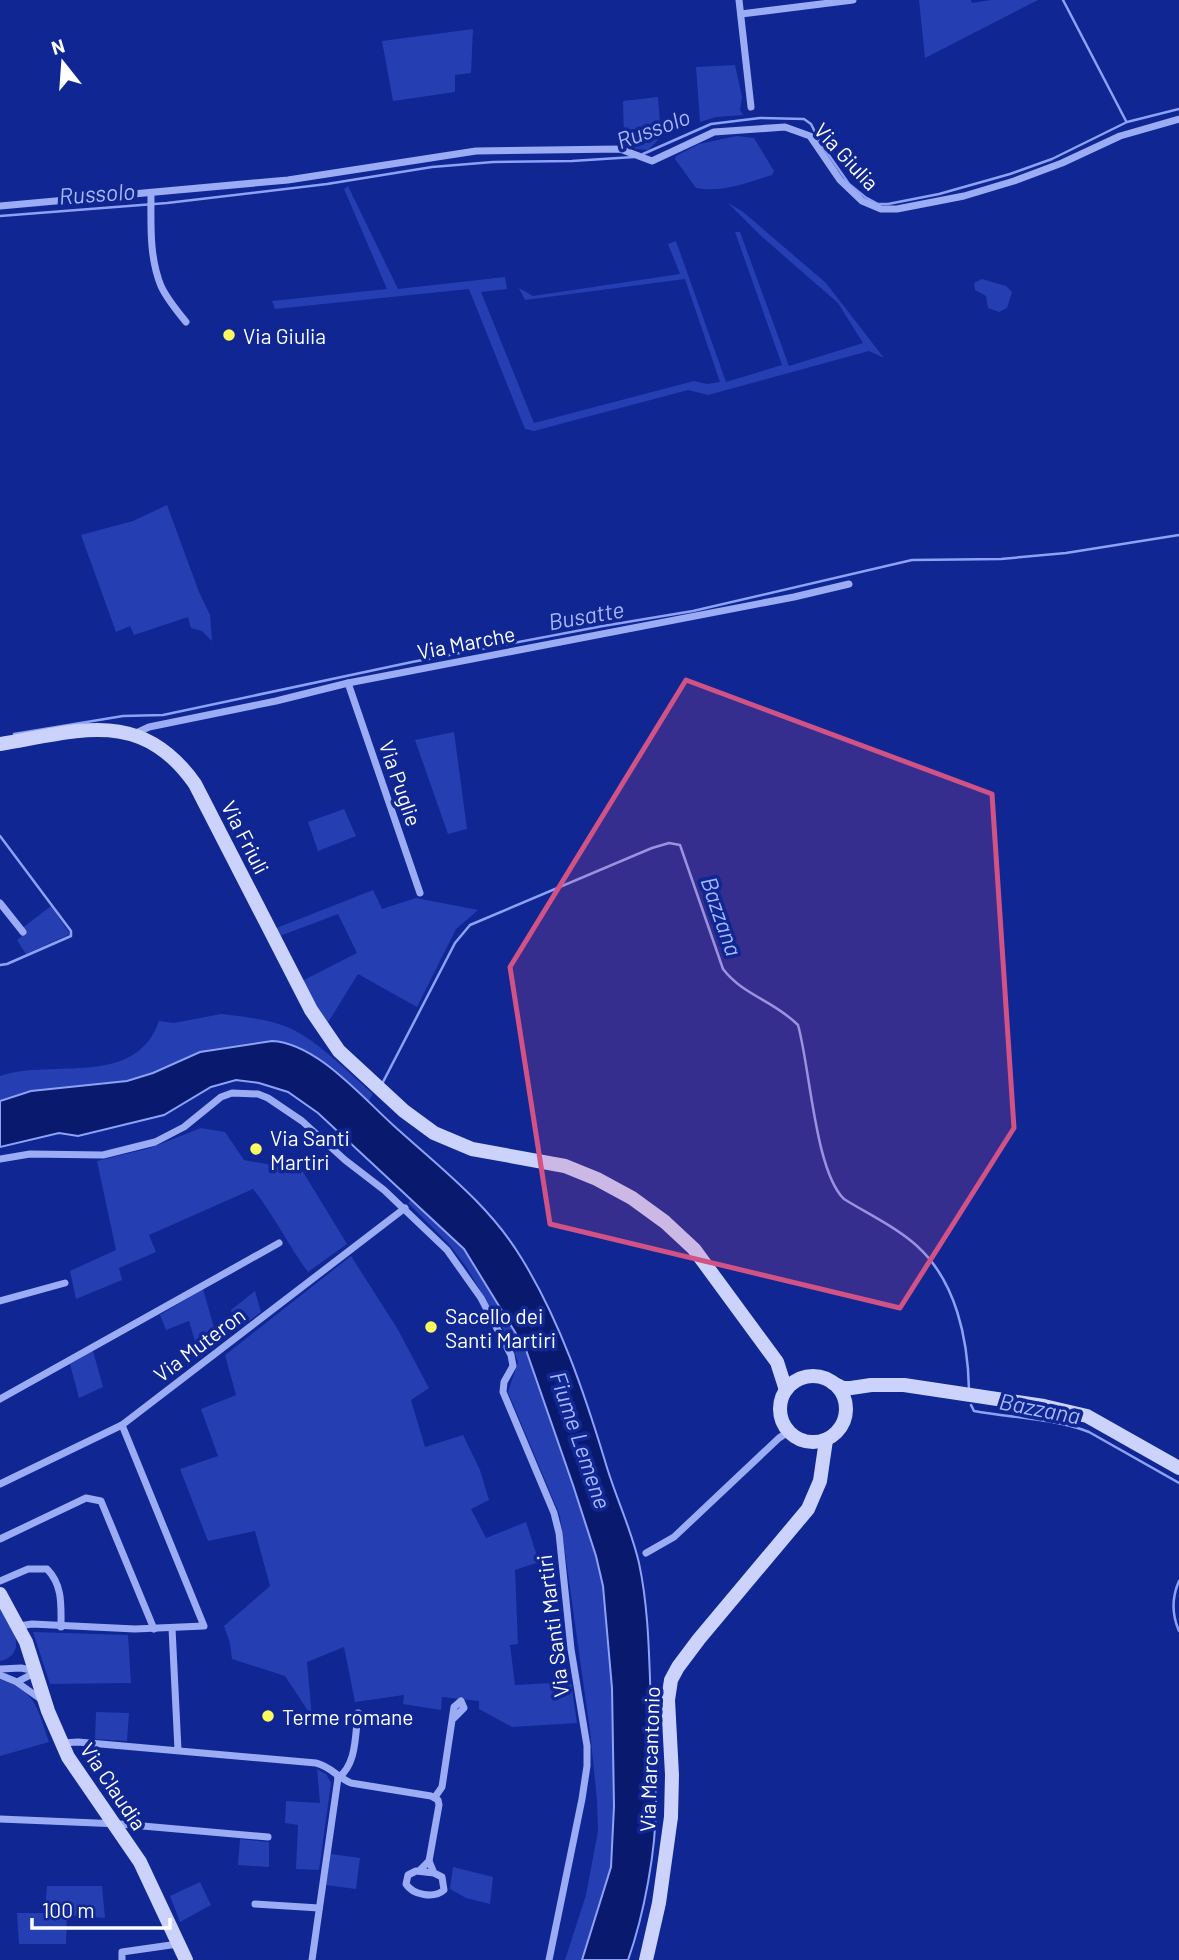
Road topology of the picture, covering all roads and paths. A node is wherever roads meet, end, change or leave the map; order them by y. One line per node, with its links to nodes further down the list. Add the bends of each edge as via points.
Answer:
1 (739, 0): 4 (street)
2 (853, 0): 3 (street)
3 (807, 3): 4 (street)
4 (741, 14): 5 (street)
5 (751, 107)
6 (1179, 119): 7 (street, Via Giulia, via 1120,136 1014,181 897,209 881,209 862,201 840,180 810,136 785,127 713,132 660,159 602,148 476,150)
7 (151, 197): 8 (street, Via Giulia); 9 (street, via 157,272)
8 (0, 206)
9 (186, 322)
10 (849, 584): 11 (street, Via Marche)
11 (348, 683): 12 (street, Via Marche); 14 (street, Via Puglie)
12 (133, 734): 13 (main road, Via Friuli, via 97,729); 22 (main road, Via Friuli, via 168,753 195,784 311,1010 339,1051 416,1121 450,1141 565,1166 632,1198 694,1249)
13 (0, 744)
14 (419, 893)
15 (0, 903): 16 (street)
16 (23, 933)
17 (0, 1159): 18 (street, Via Santi Martiri, via 30,1154 103,1155 155,1142 184,1127 221,1097 258,1094 302,1121)
18 (405, 1208): 29 (street, Via Muteron); 69 (street, Via Santi Martiri, via 447,1250 481,1298 511,1355 513,1366 503,1392 548,1494 559,1533 587,1766)
19 (279, 1243): 27 (street)
20 (65, 1283): 21 (street)
21 (0, 1301)
22 (777, 1362): 23 (main road); 26 (main road)
23 (804, 1378): 24 (main road); 26 (main road)
24 (833, 1383): 25 (main road, via 843,1388); 28 (main road)
25 (864, 1387): 28 (main road, Via Marcantonio); 33 (main road, via 904,1385 1087,1416)
26 (786, 1390): 30 (main road, via 780,1411)
27 (0, 1399)
28 (846, 1408): 31 (main road, Via Marcantonio, via 841,1427)
29 (122, 1425): 35 (street, Via Muteron); 42 (street, via 204,1626)
30 (788, 1432): 32 (main road); 37 (street, via 674,1537)
31 (826, 1440): 32 (main road); 34 (main road, Via Marcantonio)
32 (808, 1442): 34 (main road)
33 (1179, 1468)
34 (820, 1482): 70 (main road, Via Marcantonio, via 808,1509 699,1639 671,1680 671,1817)
35 (0, 1484)
36 (0, 1539): 43 (street, via 86,1499 101,1501)
37 (646, 1553)
38 (0, 1581): 41 (street, via 29,1569 47,1569 60,1592)
39 (0, 1594): 40 (main road, Via Claudia)
40 (19, 1626): 41 (street); 44 (main road, Via Claudia)
41 (61, 1627): 43 (street)
42 (172, 1628): 43 (street); 54 (street)
43 (154, 1629)
44 (26, 1642): 45 (street); 47 (main road, Via Claudia)
45 (12, 1668): 46 (street); 47 (street)
46 (0, 1669)
47 (36, 1672): 49 (street); 50 (main road, Via Claudia)
48 (0, 1675): 49 (street)
49 (17, 1682): 50 (street)
50 (44, 1702): 53 (main road, Via Claudia)
51 (358, 1713): 55 (street, via 351,1762)
52 (454, 1718): 56 (street, via 442,1787)
53 (61, 1744): 54 (street); 58 (main road, Via Claudia)
54 (178, 1750): 55 (street, via 316,1763)
55 (338, 1778): 56 (street); 64 (street)
56 (435, 1797): 60 (street, via 439,1805)
57 (0, 1819): 58 (street)
58 (113, 1824): 59 (street); 65 (main road, Via Claudia, via 140,1863)
59 (268, 1837)
60 (429, 1860): 61 (street); 62 (street)
61 (419, 1871): 62 (street); 62 (street, via 406,1880 415,1893 442,1893 444,1882)
62 (434, 1873)
63 (255, 1904): 64 (street)
64 (319, 1908): 68 (street)
65 (177, 1944): 66 (street, via 122,1952); 67 (main road, Via Claudia)
66 (122, 1960)
67 (186, 1960)
68 (312, 1960)
69 (549, 1960)
70 (646, 1960)

